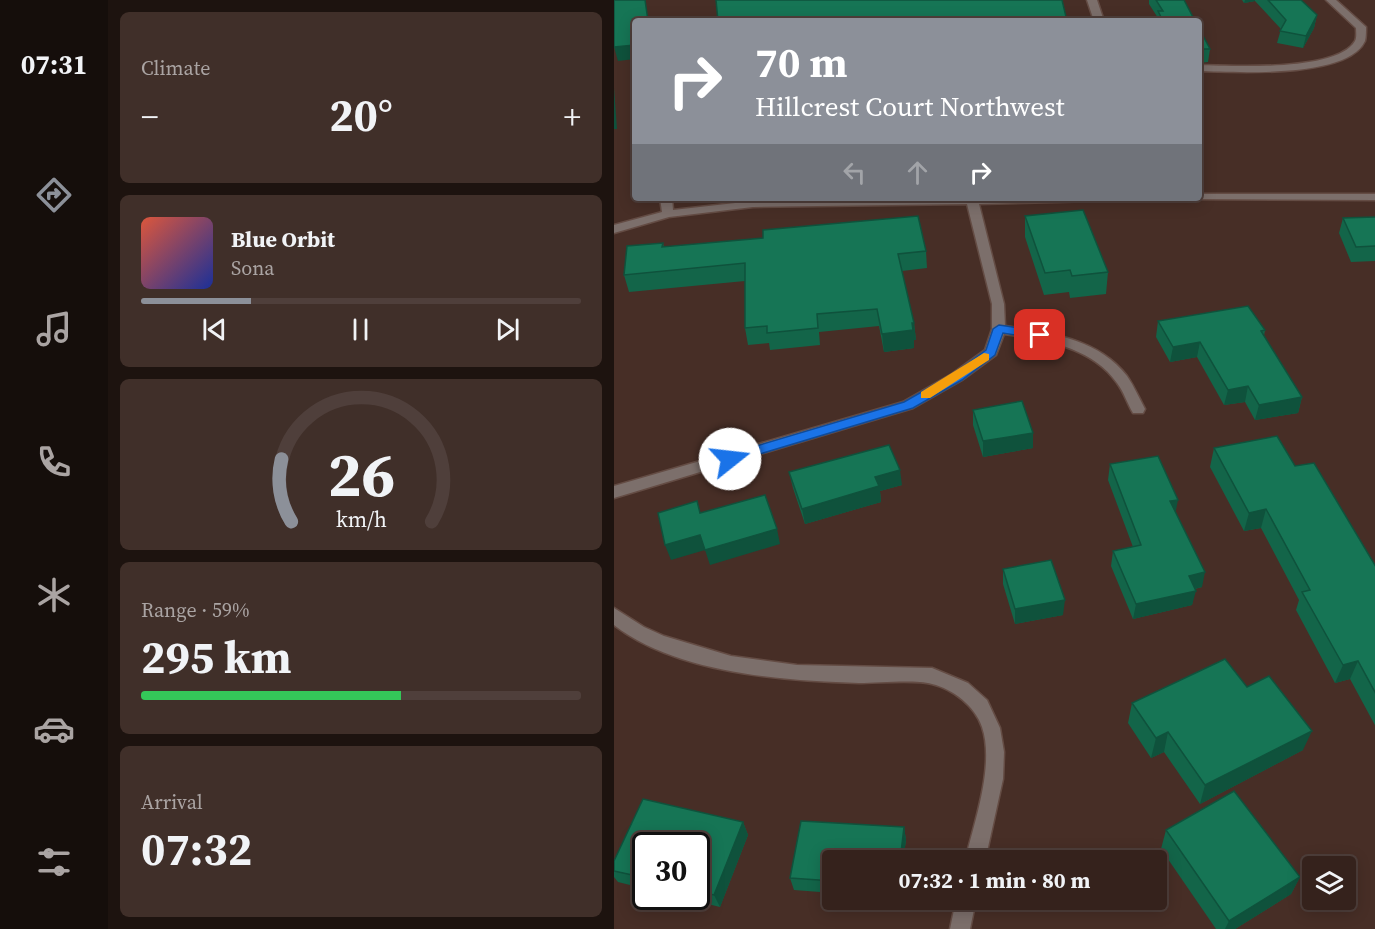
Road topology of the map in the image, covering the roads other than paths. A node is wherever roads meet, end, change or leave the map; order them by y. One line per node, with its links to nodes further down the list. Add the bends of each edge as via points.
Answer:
1 (1092, 0): 3 (street)
2 (1331, 0): 5 (street)
3 (1098, 18)
4 (1376, 26): 5 (street)
5 (1361, 27): 6 (street, via 1359,42 1349,53 1324,64)
6 (1202, 69)
7 (1202, 197): 8 (street)
8 (1376, 197)
9 (666, 201): 12 (street)
10 (884, 201): 12 (street, via 753,204)
11 (973, 201): 14 (street, via 993,275)
12 (668, 214): 13 (street)
13 (614, 230)
14 (999, 329): 15 (street, via 1060,339 1099,356 1120,377); 16 (street, via 991,352 908,405)
15 (1138, 409)
16 (614, 492)
17 (614, 615): 18 (street, via 629,630 691,654 779,673 932,676 952,681 968,691 982,704 995,743 995,771)
18 (977, 850)
19 (964, 910): 20 (street)
20 (960, 929)

